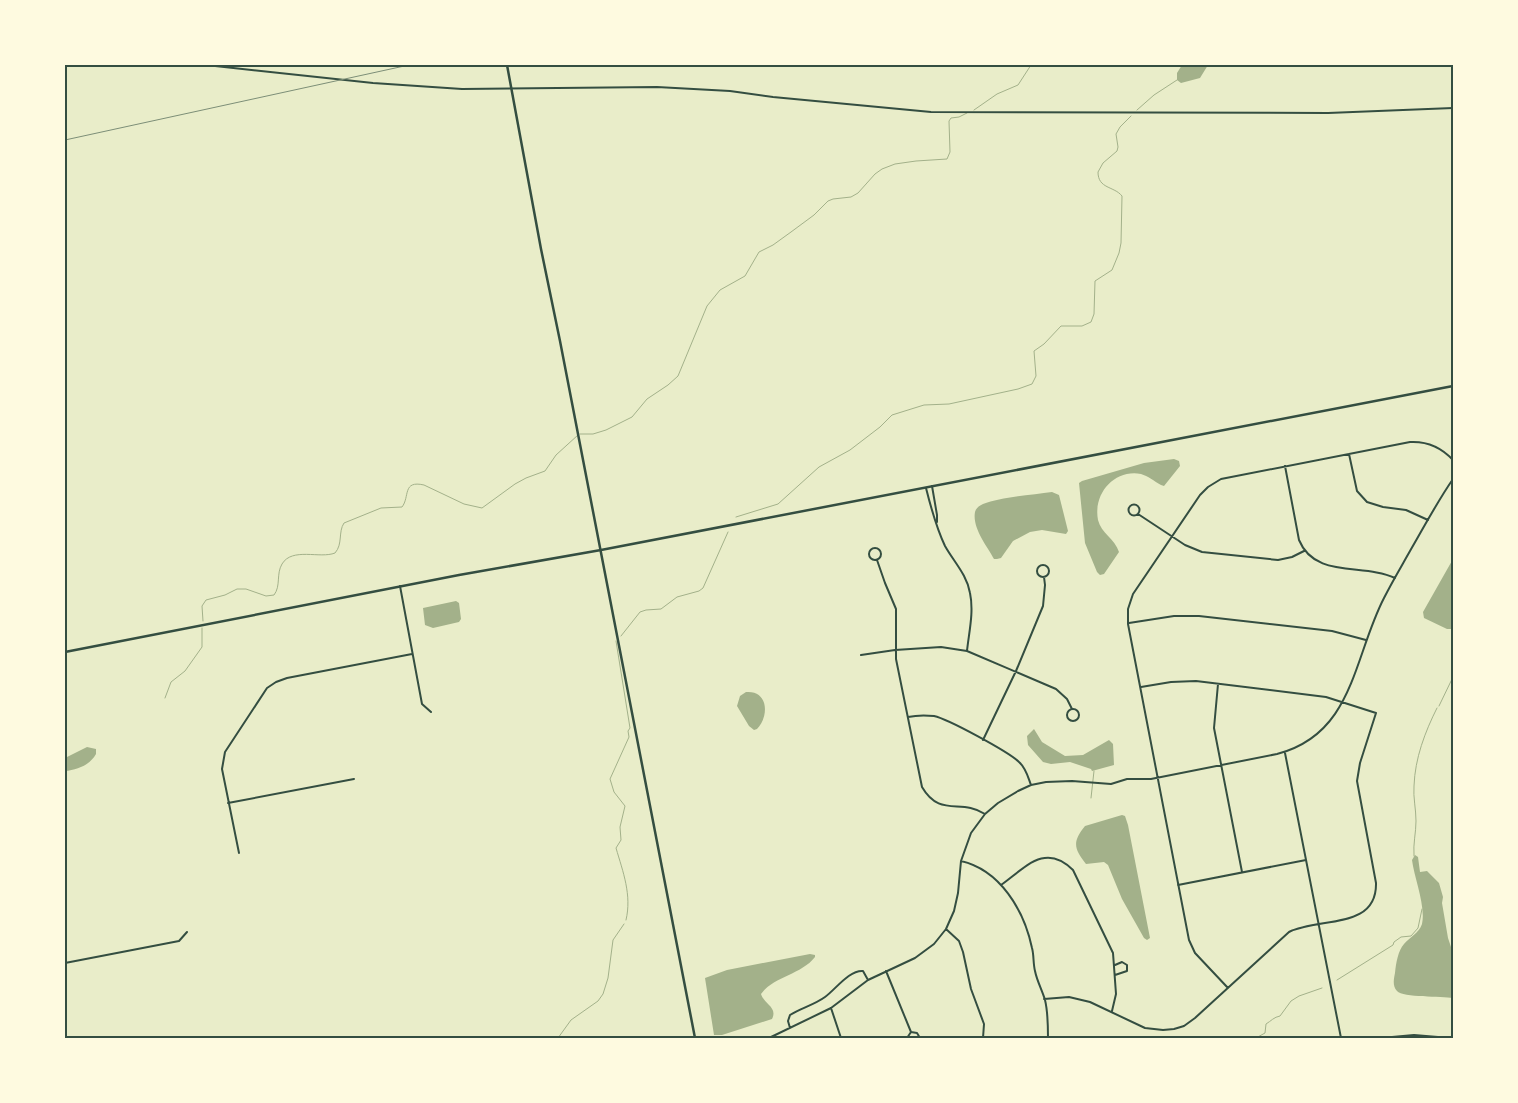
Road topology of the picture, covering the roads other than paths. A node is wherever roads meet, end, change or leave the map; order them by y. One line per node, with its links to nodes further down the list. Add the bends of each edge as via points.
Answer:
1 (206, 65): 3 (street, via 408,86)
2 (507, 65): 3 (main road)
3 (512, 88): 4 (street, via 656,87 730,91 931,112 1328,113); 16 (main road)
4 (1453, 108)
5 (1453, 386): 10 (main road)
6 (1349, 454): 7 (street, via 1416,442 1434,445); 8 (street); 13 (street, via 1357,491 1367,502 1406,510)
7 (1453, 460)
8 (1285, 466): 15 (street, via 1212,484); 17 (street, via 1299,540)
9 (1453, 479): 13 (street)
10 (932, 486): 11 (main road); 14 (street)
11 (926, 488): 14 (street); 16 (main road)
12 (1138, 514): 12 (street, via 1138,507 1130,506 1130,514); 15 (street)
13 (1428, 520): 20 (street)
14 (936, 522): 25 (street, via 945,546 969,586 972,612)
15 (1172, 536): 17 (street, via 1185,546 1202,552 1274,560 1292,557); 22 (street, via 1133,594)
16 (601, 550): 21 (main road); 65 (main road)
17 (1304, 550): 20 (street, via 1326,566 1379,572)
18 (877, 560): 18 (street, via 869,556 872,549 880,552); 24 (street, via 896,609)
19 (1044, 577): 19 (street, via 1048,570 1043,565 1037,571); 29 (street, via 1043,606)
20 (1395, 578): 23 (street)
21 (400, 586): 26 (main road); 27 (street)
22 (1128, 624): 23 (street, via 1169,616 1199,616 1332,631); 31 (street)
23 (1366, 640): 32 (street)
24 (895, 650): 25 (street, via 941,647); 28 (street); 35 (street)
25 (967, 651): 29 (street)
26 (65, 652)
27 (412, 654): 34 (street, via 422,704); 42 (street, via 287,678 267,688 225,752 222,769)
28 (861, 655)
29 (1016, 671): 33 (street, via 1060,692); 36 (street)
30 (1218, 684): 31 (street, via 1180,681); 32 (street); 38 (street, via 1214,724)
31 (1141, 687): 39 (street)
32 (1344, 702): 37 (street, via 1320,732); 50 (street, via 1376,713 1357,775 1376,896 1369,908 1358,916)
33 (1072, 709): 33 (street, via 1079,712 1076,720 1068,717)
34 (432, 712)
35 (907, 717): 36 (street, via 936,717); 43 (street, via 924,791 942,805 971,807)
36 (983, 740): 41 (street, via 1020,762)
37 (1285, 752): 38 (street); 45 (street)
38 (1221, 765): 39 (street); 47 (street)
39 (1158, 778): 41 (street, via 1127,779 1112,784 1072,781); 49 (street)
40 (354, 779): 42 (street)
41 (1031, 785): 43 (street)
42 (228, 803): 44 (street)
43 (985, 814): 46 (street, via 971,833)
44 (239, 853)
45 (1306, 860): 47 (street); 50 (street)
46 (961, 861): 48 (street, via 985,870); 51 (street, via 956,902)
47 (1242, 872): 49 (street)
48 (1001, 885): 54 (street, via 1031,861 1055,858 1065,862 1073,870 1113,954); 59 (street, via 1022,917)
49 (1178, 885): 58 (street, via 1193,950)
50 (1318, 924): 58 (street, via 1289,932); 72 (street)
51 (946, 929): 55 (street, via 921,954); 70 (street, via 959,941 964,952 971,989 984,1024)
52 (187, 932): 53 (street, via 179,941)
53 (65, 963)
54 (1115, 965): 56 (street); 56 (street, via 1122,962 1126,964 1127,971)
55 (886, 971): 57 (street); 63 (street)
56 (1115, 975): 61 (street, via 1116,994)
57 (868, 980): 60 (street); 62 (street, via 864,971 851,974 824,998 790,1015)
58 (1228, 988): 61 (street, via 1195,1018 1171,1030 1144,1028)
59 (1044, 999): 61 (street, via 1069,997); 71 (street)
60 (831, 1008): 62 (street); 67 (street)
61 (1112, 1011)
62 (790, 1028): 64 (street)
63 (911, 1032): 68 (street); 69 (street, via 917,1032)
64 (773, 1037): 66 (street)
65 (695, 1038)
66 (769, 1038)
67 (841, 1038)
68 (907, 1038)
69 (920, 1038)
70 (983, 1038)
71 (1048, 1038)
72 (1340, 1038)
73 (1381, 1038): 74 (street, via 1414,1035)
74 (1450, 1038)

